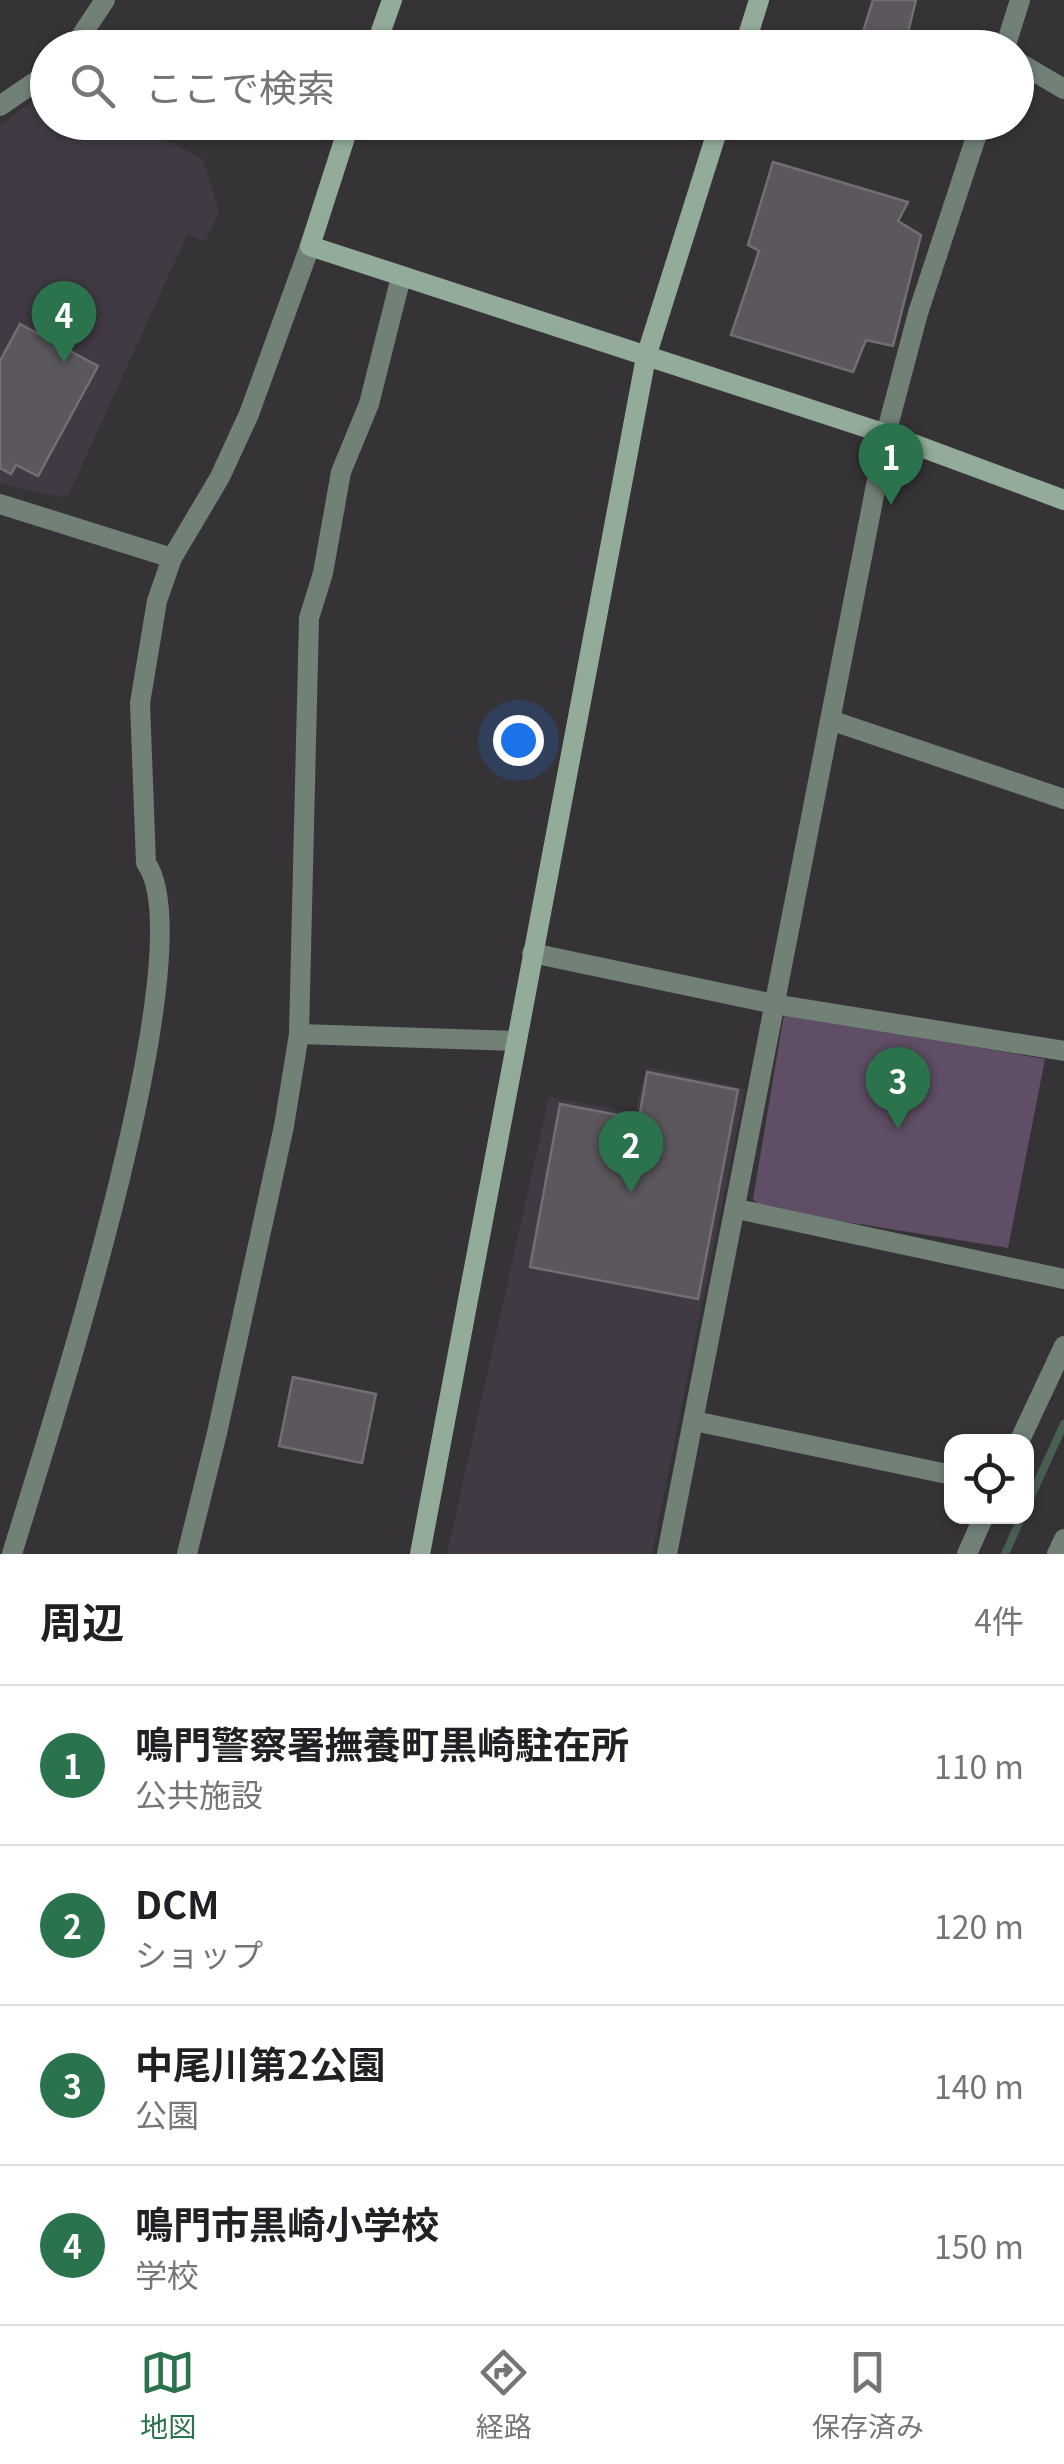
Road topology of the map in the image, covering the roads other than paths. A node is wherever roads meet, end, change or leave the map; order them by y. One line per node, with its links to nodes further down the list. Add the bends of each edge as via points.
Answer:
1 (104, 0): 5 (street)
2 (392, 0): 6 (street)
3 (759, 0): 7 (street)
4 (1020, 0): 8 (street)
5 (85, 30)
6 (381, 30)
7 (750, 30)
8 (1011, 30)
9 (1034, 71): 11 (street)
10 (30, 86): 12 (street)
11 (1064, 89)
12 (0, 106)
13 (344, 140): 16 (street)
14 (714, 140): 18 (street)
15 (975, 140): 19 (street)
16 (310, 246): 17 (street); 22 (street, via 249,414)
17 (401, 277): 18 (street); 27 (street, via 369,404 341,472 324,573 309,618)
18 (646, 357): 19 (street); 25 (street)
19 (886, 434): 20 (street); 23 (street)
20 (1064, 500)
21 (0, 504): 22 (street)
22 (172, 558): 38 (street, via 157,602 140,702 146,863 156,876 161,928 150,1032 111,1221)
23 (830, 720): 24 (street); 26 (street)
24 (1064, 800)
25 (532, 953): 26 (street); 28 (street)
26 (774, 1004): 29 (street); 30 (street)
27 (300, 1034): 28 (street); 39 (street)
28 (516, 1041): 40 (street)
29 (1064, 1051)
30 (737, 1209): 31 (street); 33 (street)
31 (1064, 1279)
32 (1064, 1346): 34 (street)
33 (694, 1421): 35 (street); 41 (street)
34 (1023, 1434)
35 (944, 1473)
36 (980, 1524): 42 (street)
37 (1064, 1538): 43 (street)
38 (12, 1554)
39 (187, 1554)
40 (420, 1554)
41 (667, 1554)
42 (967, 1554)
43 (1057, 1554)

